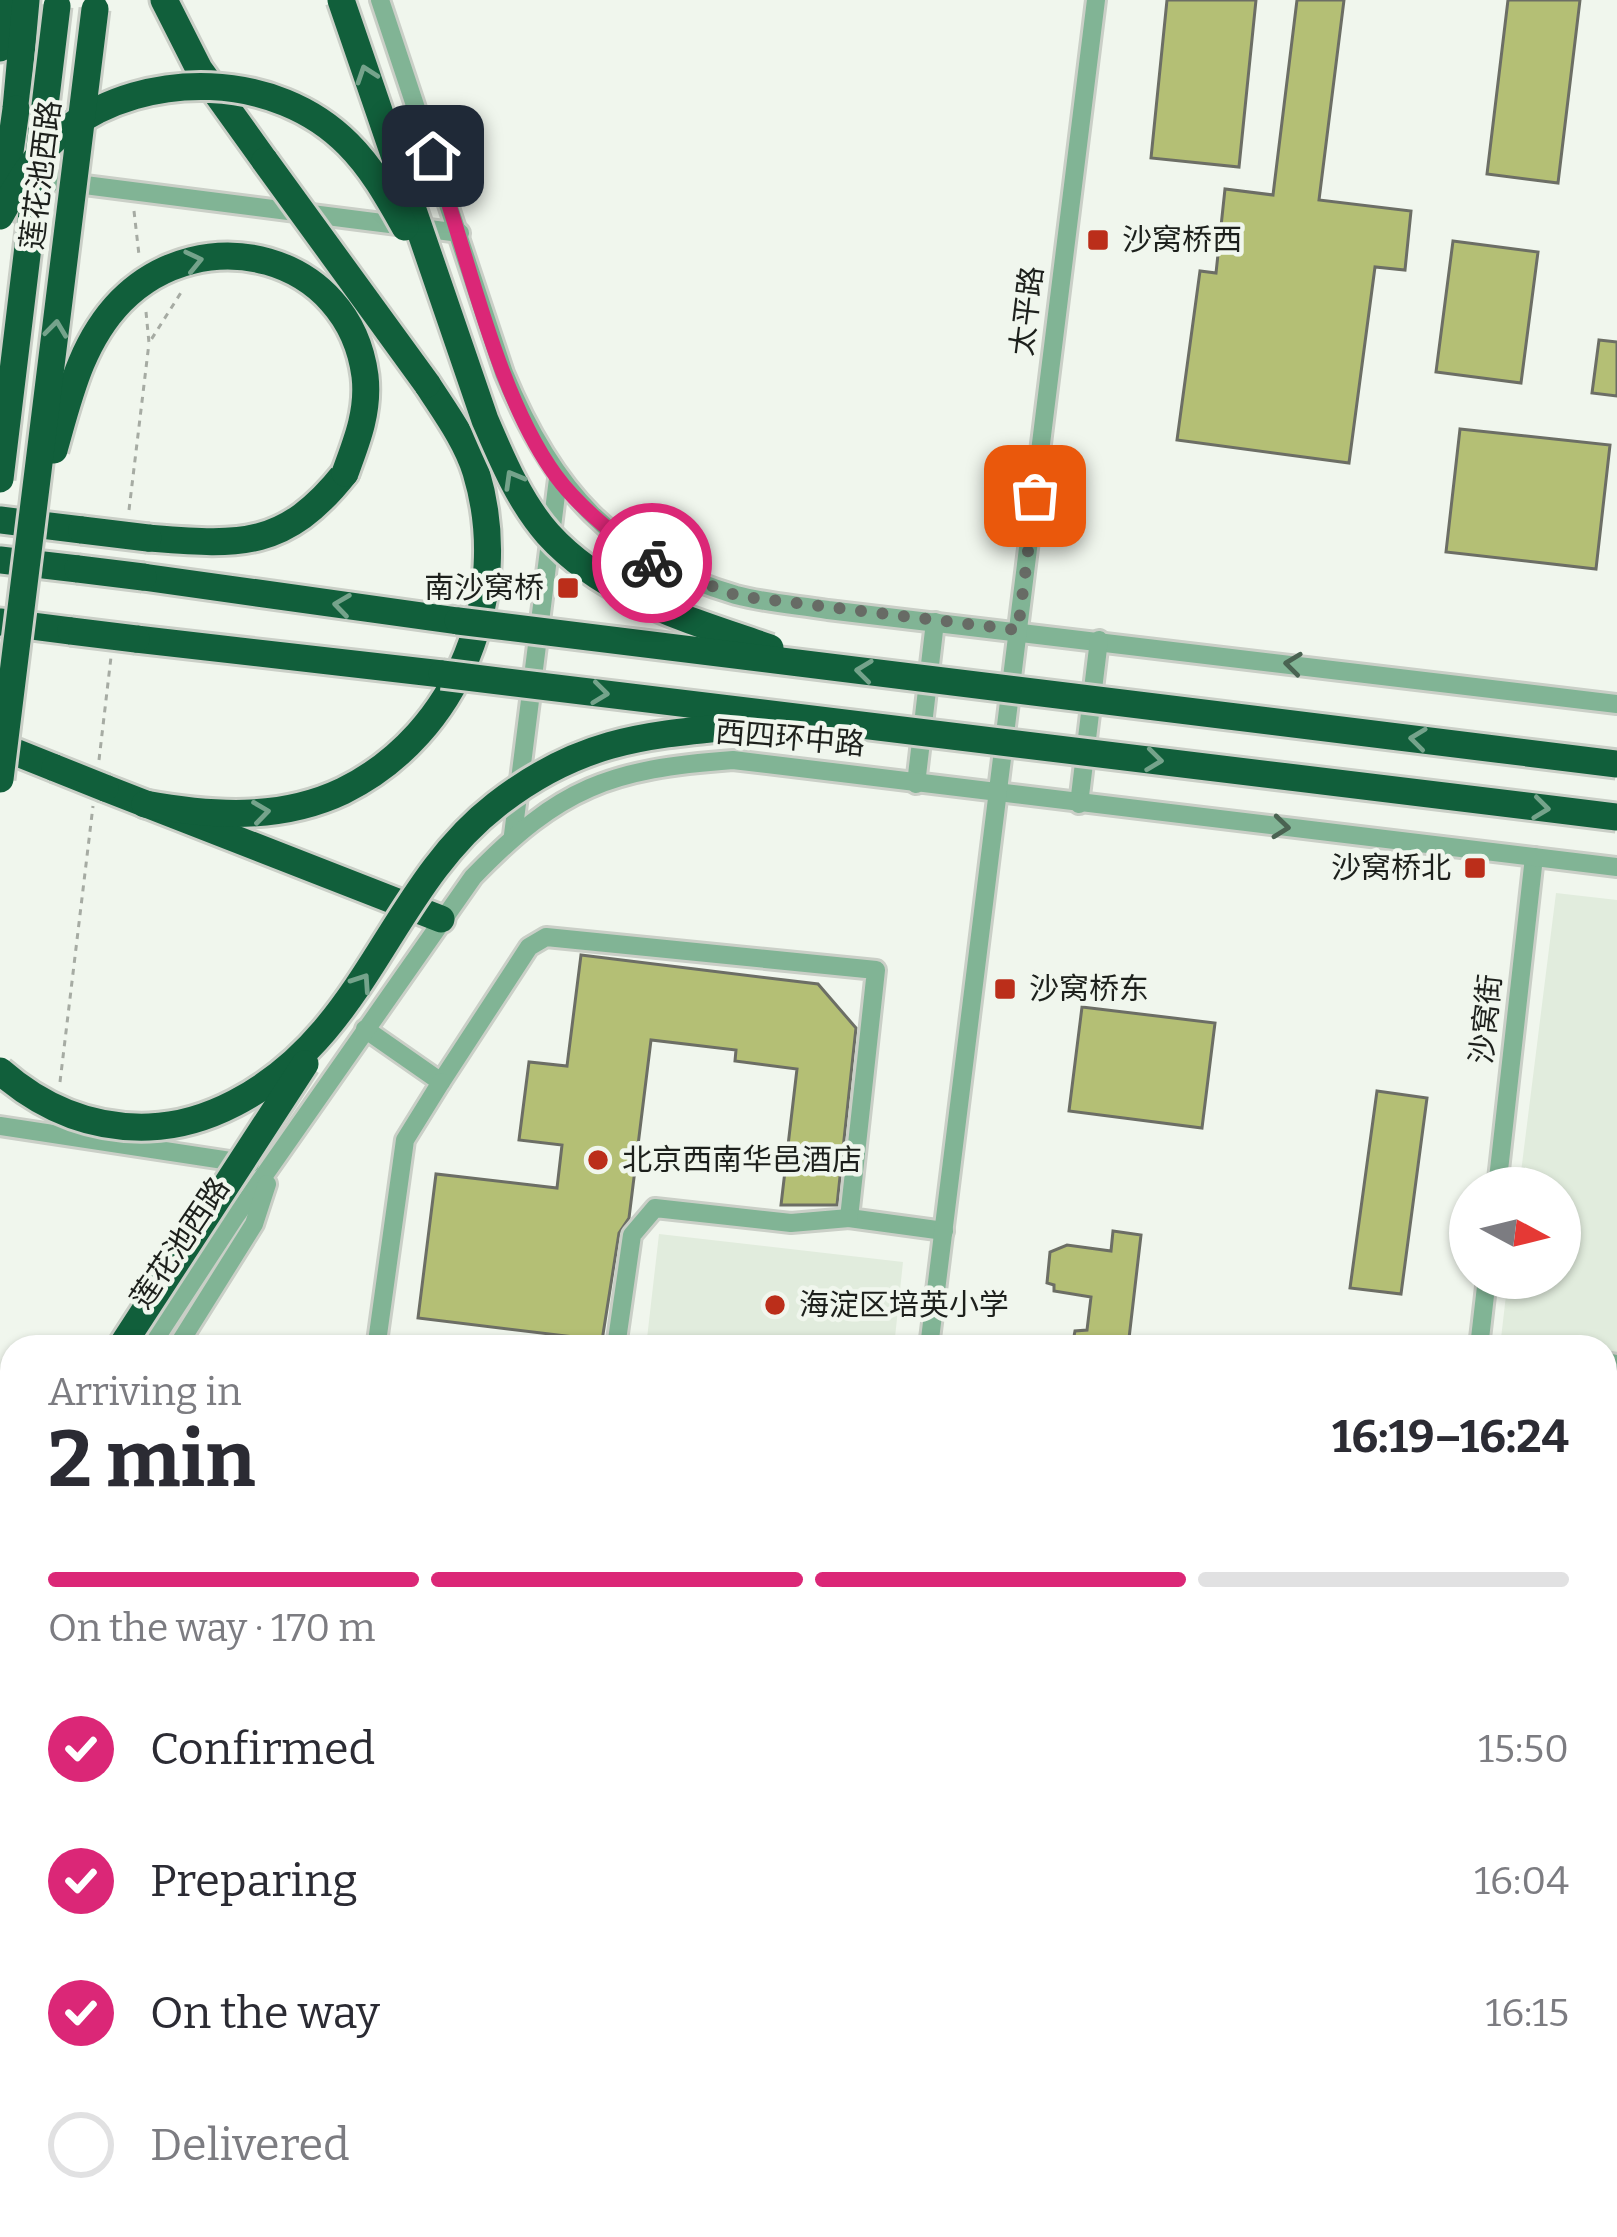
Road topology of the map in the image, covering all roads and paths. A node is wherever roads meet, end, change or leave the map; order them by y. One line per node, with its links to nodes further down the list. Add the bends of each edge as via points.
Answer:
1 (12, 0): 9 (highway)
2 (26, 0): 12 (highway, bridge)
3 (164, 0): 36 (highway, one-way to 3, bridge, via 248,814 341,792 424,730 471,650 483,603 485,512 455,427 199,69)
4 (341, 0): 14 (highway, one-way to 4, bridge)
5 (380, 0): 13 (street)
6 (1096, 0): 24 (street, 太平路)
7 (58, 3): 16 (highway, 莲花池西路, bridge)
8 (96, 4): 19 (highway, 莲花池西路, one-way to 8, bridge)
9 (0, 48)
10 (0, 174): 13 (street)
11 (0, 216): 14 (highway, bridge, via 28,166 68,128 142,94 218,86 298,107 345,141 380,183)
12 (0, 227)
13 (460, 233): 17 (street, via 504,374)
14 (439, 288): 27 (highway, one-way to 14, bridge, via 649,605 589,570 548,533 501,458)
15 (149, 343): 20 (path)
16 (0, 479)
17 (558, 479): 23 (street, via 653,563 738,596); 39 (street)
18 (0, 520): 20 (highway, bridge)
19 (32, 523): 20 (highway, one-way to 20, bridge, via 82,357 118,304 154,272 195,257 239,254 290,268 331,300 355,337 364,425 345,473 318,507 262,537); 32 (highway, 莲花池西路, bridge)
20 (138, 533)
21 (0, 560): 27 (highway, one-way to 21, bridge)
22 (0, 622): 26 (highway, bridge)
23 (935, 622): 24 (street); 33 (street)
24 (1018, 630): 25 (street); 35 (street, 太平路)
25 (1099, 640): 28 (street, one-way to 25); 37 (street)
26 (124, 642): 29 (highway, 西四环中路, one-way to 29, bridge); 34 (path)
27 (819, 665): 31 (highway, one-way to 27, bridge)
28 (1617, 704)
29 (815, 718): 38 (highway, 西四环中路, one-way to 38, bridge); 44 (highway, one-way to 29, bridge, via 457,842 534,778 626,739)
30 (0, 746): 34 (highway, bridge)
31 (1617, 764)
32 (0, 779)
33 (916, 784): 35 (street, 西四环中路); 39 (street, 西四环中路, via 734,760 664,765 587,787)
34 (99, 785): 36 (highway); 47 (path)
35 (998, 795): 37 (street, 西四环中路); 52 (street)
36 (146, 804): 42 (highway)
37 (1079, 804): 40 (street, 西四环中路, one-way to 40)
38 (1617, 817)
39 (513, 835): 42 (street, 西四环中路)
40 (1534, 857): 41 (street, 西四环中路); 49 (street, 沙窝街)
41 (1617, 867)
42 (441, 919): 43 (street, 西四环中路)
43 (365, 1029): 46 (street); 50 (street, 西四环中路)
44 (325, 1035): 45 (highway, bridge, via 251,1095 172,1126 94,1122 55,1109); 54 (highway, bridge)
45 (0, 1071)
46 (441, 1082): 51 (street, via 529,946 546,937 876,970); 57 (street, via 405,1140)
47 (59, 1085)
48 (0, 1126): 50 (street)
49 (1499, 1167)
50 (272, 1168): 55 (street, 莲花池西路); 56 (street, 莲花池西路, via 254,1224)
51 (849, 1218): 52 (street); 58 (street, via 791,1223 656,1208 632,1235)
52 (944, 1231): 59 (street)
53 (1485, 1299): 60 (street)
54 (129, 1335)
55 (158, 1335)
56 (185, 1335)
57 (378, 1335)
58 (618, 1335)
59 (931, 1335)
60 (1480, 1335)

